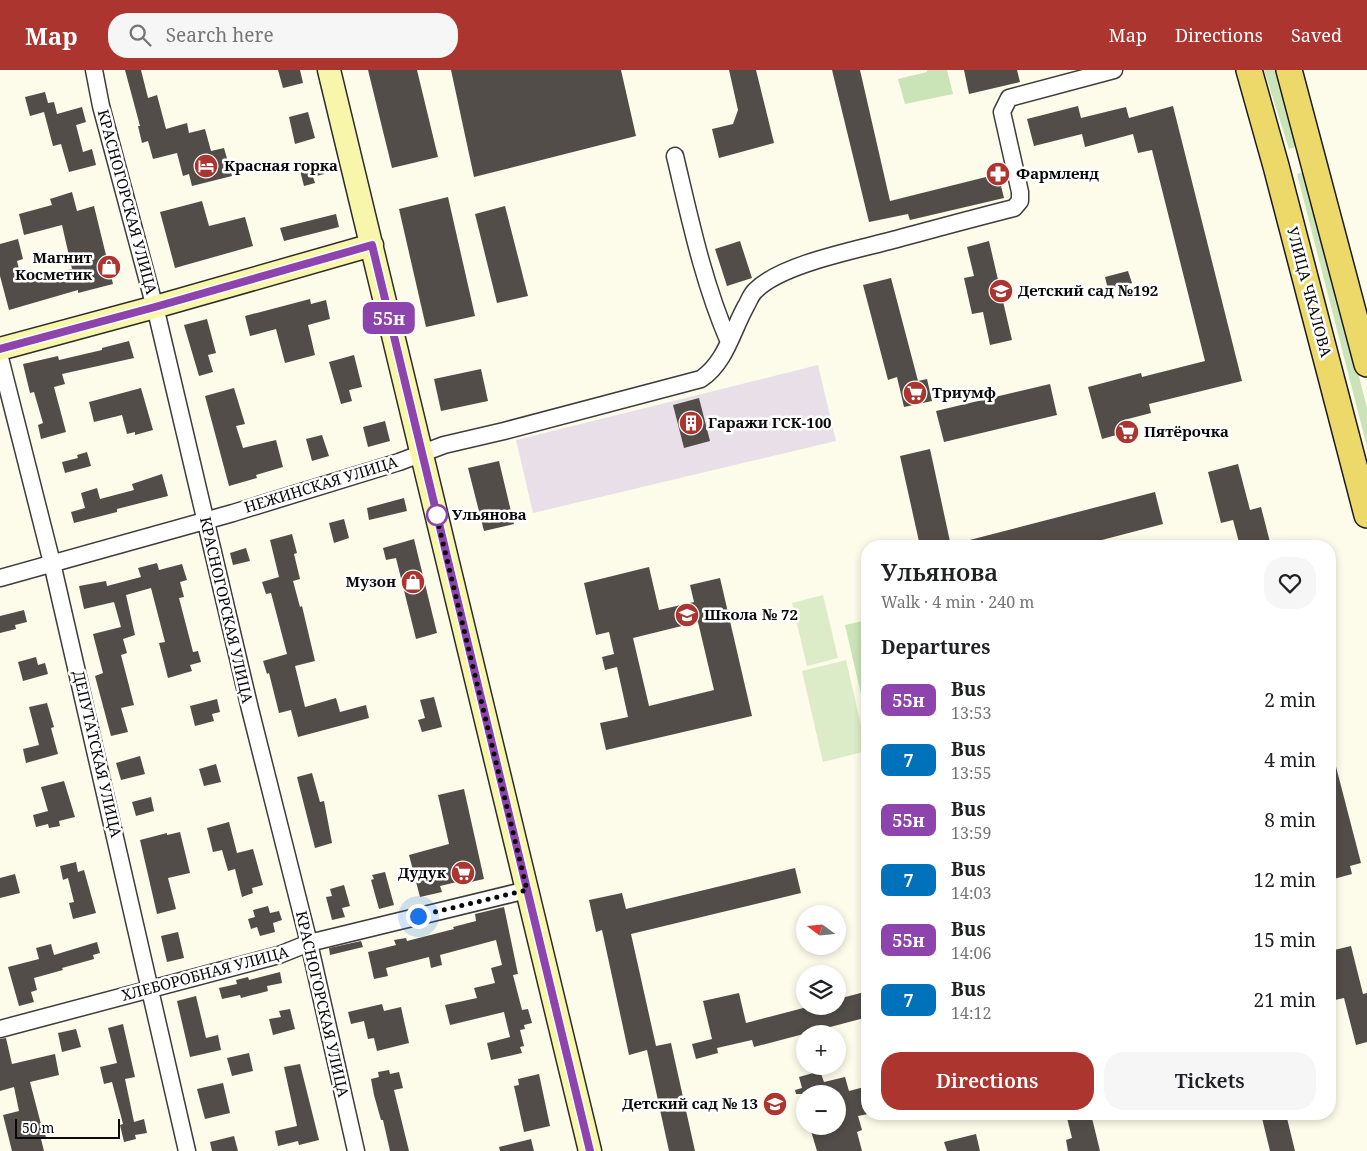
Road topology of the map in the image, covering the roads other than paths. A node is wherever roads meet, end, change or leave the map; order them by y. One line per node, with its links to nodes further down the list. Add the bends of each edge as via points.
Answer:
1 (94, 70): 10 (street, КРАСНОГОРСКАЯ УЛИЦА)
2 (329, 70): 9 (main road)
3 (1114, 70): 11 (street, via 1009,98 1002,112 1020,192 1020,201 1014,208 842,253 784,272 754,291)
4 (1249, 70): 8 (main road, УЛИЦА ЧКАЛОВА)
5 (1289, 70): 6 (main road)
6 (1312, 155): 8 (main road); 14 (main road)
7 (676, 156): 11 (street, via 694,237 715,310)
8 (1276, 166): 16 (main road, УЛИЦА ЧКАЛОВА)
9 (372, 245): 10 (main road); 15 (main road)
10 (155, 307): 12 (main road); 17 (street, КРАСНОГОРСКАЯ УЛИЦА)
11 (729, 342): 15 (street, НЕЖИНСКАЯ УЛИЦА, via 719,362 701,379)
12 (0, 349)
13 (0, 358): 18 (street, ДЕПУТАТСКАЯ УЛИЦА)
14 (1367, 364)
15 (422, 453): 17 (street, НЕЖИНСКАЯ УЛИЦА); 20 (main road)
16 (1367, 515)
17 (205, 521): 18 (street, НЕЖИНСКАЯ УЛИЦА); 21 (street, КРАСНОГОРСКАЯ УЛИЦА)
18 (52, 563): 19 (street, НЕЖИНСКАЯ УЛИЦА); 22 (street, ДЕПУТАТСКАЯ УЛИЦА)
19 (0, 578)
20 (527, 890): 21 (street, ХЛЕБОРОБНАЯ УЛИЦА); 26 (main road)
21 (309, 943): 22 (street, ХЛЕБОРОБНАЯ УЛИЦА, via 279,955); 25 (street, КРАСНОГОРСКАЯ УЛИЦА)
22 (151, 989): 23 (street, ХЛЕБОРОБНАЯ УЛИЦА); 24 (street, ДЕПУТАТСКАЯ УЛИЦА)
23 (0, 1029)
24 (187, 1151)
25 (356, 1151)
26 (590, 1151)

